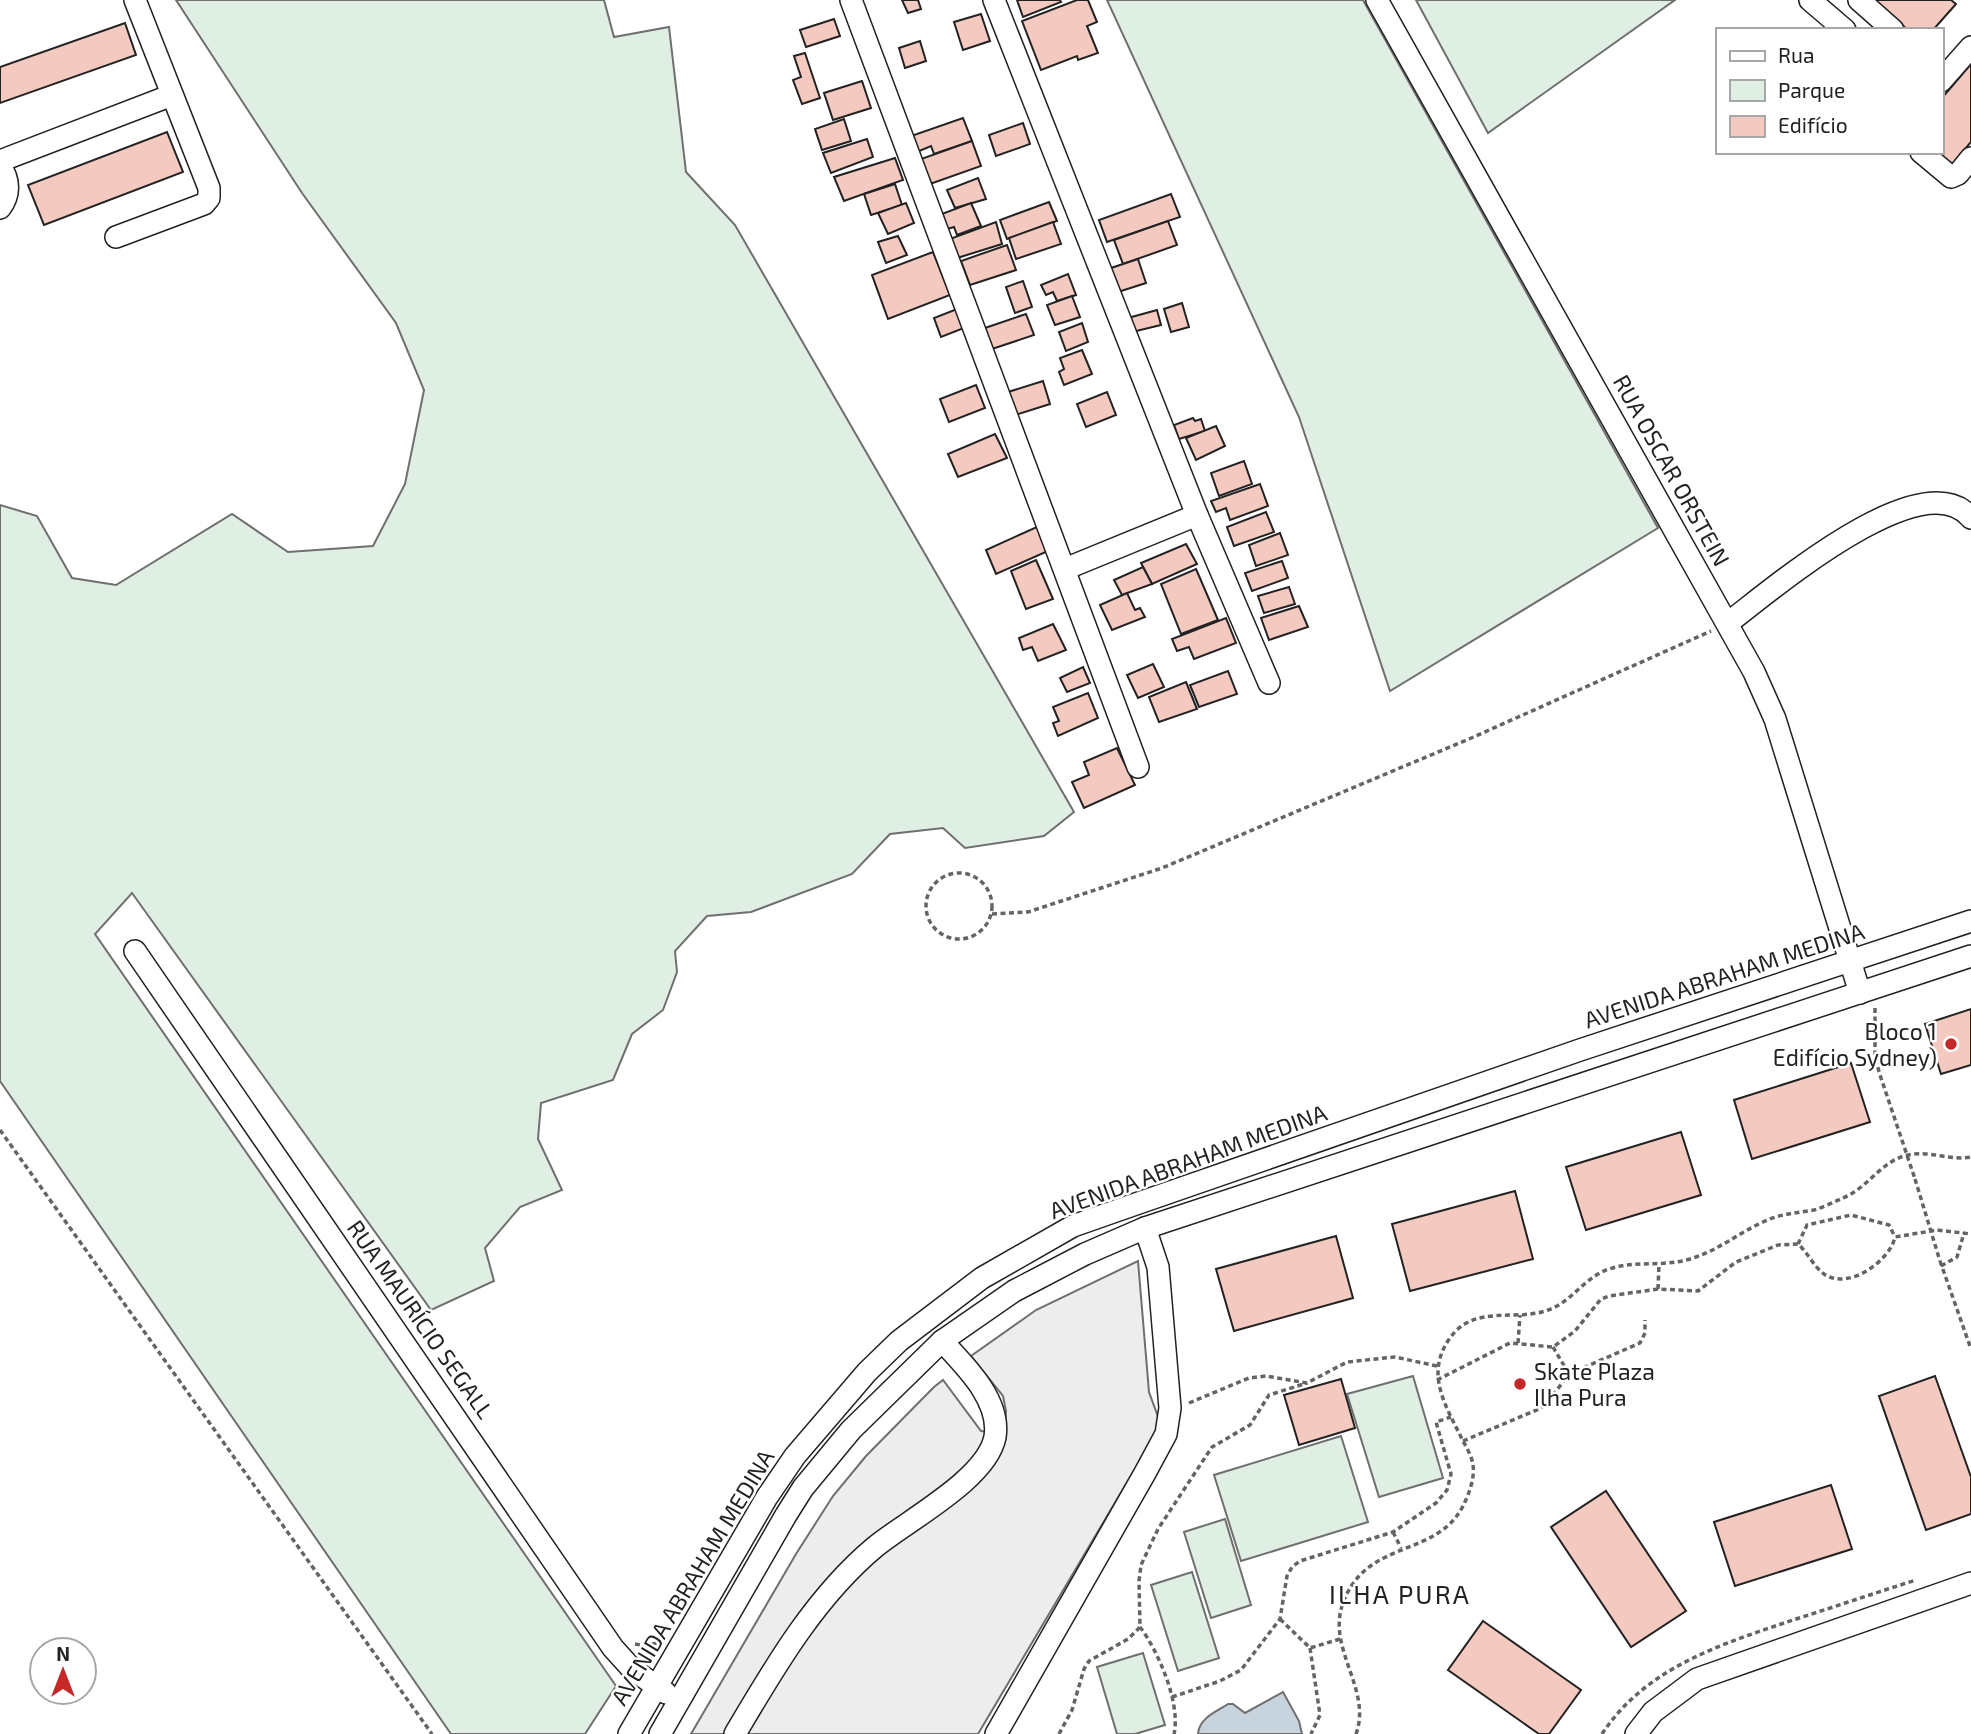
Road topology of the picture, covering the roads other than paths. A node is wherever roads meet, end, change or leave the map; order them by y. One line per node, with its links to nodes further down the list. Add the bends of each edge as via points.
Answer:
1 (135, 0): 11 (street)
2 (851, 0): 20 (street)
3 (994, 0): 18 (street)
4 (1377, 0): 21 (street, RUA OSCAR ORSTEIN)
5 (1810, 0): 7 (street)
6 (1860, 0): 8 (street)
7 (1843, 28)
8 (1891, 28)
9 (1971, 47): 10 (street)
10 (1943, 79)
11 (172, 94): 13 (street); 17 (street, via 209,198 204,204)
12 (1923, 154): 15 (street, via 1951,177)
13 (0, 161)
14 (0, 166): 16 (street, via 8,192)
15 (1967, 172)
16 (0, 208)
17 (116, 237)
18 (1197, 515): 20 (street); 22 (street)
19 (1971, 519): 21 (street, via 1964,510 1939,505 1910,507 1871,522)
20 (1065, 569): 23 (street)
21 (1728, 623): 27 (street, RUA OSCAR ORSTEIN, via 1775,719)
22 (1269, 683)
23 (1138, 767)
24 (1971, 921): 27 (street, AVENIDA ABRAHAM MEDINA)
25 (135, 951): 36 (street, RUA MAURÍCIO SEGALL, via 613,1648)
26 (1971, 956): 28 (street)
27 (1850, 961): 28 (street, RUA OSCAR ORSTEIN); 29 (street, AVENIDA ABRAHAM MEDINA)
28 (1860, 993): 31 (street)
29 (1313, 1142): 30 (street, AVENIDA ABRAHAM MEDINA); 31 (street, via 1307,1157)
30 (1275, 1155): 32 (street, via 1283,1157 1289,1168); 36 (street, AVENIDA ABRAHAM MEDINA, via 1073,1226 982,1278 899,1341 795,1456)
31 (1321, 1170): 32 (street)
32 (1281, 1183): 33 (street)
33 (1145, 1228): 34 (street, via 1014,1292); 41 (street, via 1158,1267 1170,1408 1166,1434)
34 (942, 1341): 37 (street, via 851,1430 803,1488); 40 (street, via 990,1404 995,1437 987,1457 953,1492 874,1548 835,1584 775,1666)
35 (1971, 1584): 42 (street, via 1697,1679 1653,1712)
36 (656, 1687): 37 (street, RUA MAURÍCIO SEGALL); 38 (street, AVENIDA ABRAHAM MEDINA)
37 (680, 1701): 39 (street)
38 (629, 1734)
39 (660, 1734)
40 (735, 1734)
41 (996, 1734)
42 (1636, 1734)

